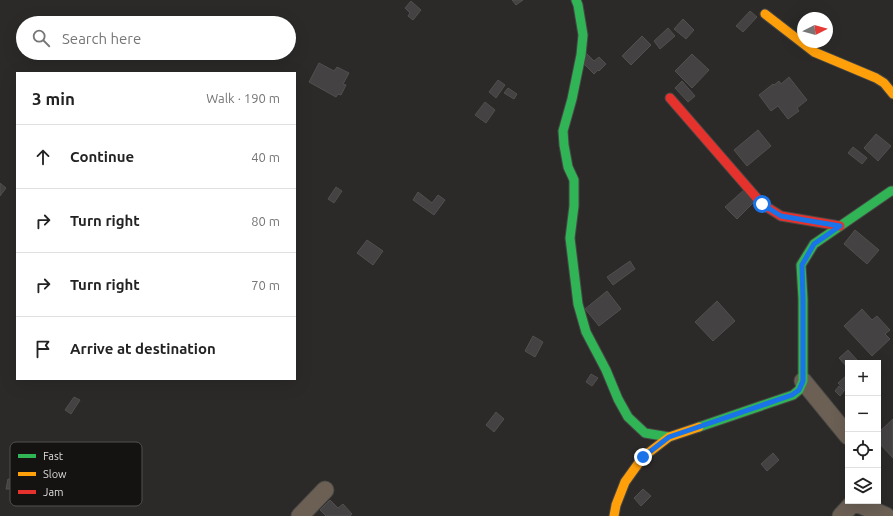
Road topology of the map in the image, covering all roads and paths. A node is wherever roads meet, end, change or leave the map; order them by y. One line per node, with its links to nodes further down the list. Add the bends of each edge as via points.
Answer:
1 (576, 0): 9 (street, via 583,35 572,99 563,131 568,167 574,180 570,238 578,304 586,332 628,417 645,433)
2 (765, 14): 3 (street, via 814,52 876,78)
3 (893, 94)
4 (670, 98): 6 (street, via 762,204 781,216)
5 (893, 191): 6 (street)
6 (840, 226): 7 (street, via 814,244 802,265)
7 (803, 381): 8 (street); 9 (street, via 799,390 792,395)
8 (845, 432)
9 (669, 437): 14 (street, via 643,457 625,482)
10 (325, 490): 13 (street)
11 (853, 504): 15 (street)
12 (859, 504): 16 (street)
13 (300, 516)
14 (614, 516)
15 (841, 516)
16 (886, 516)

